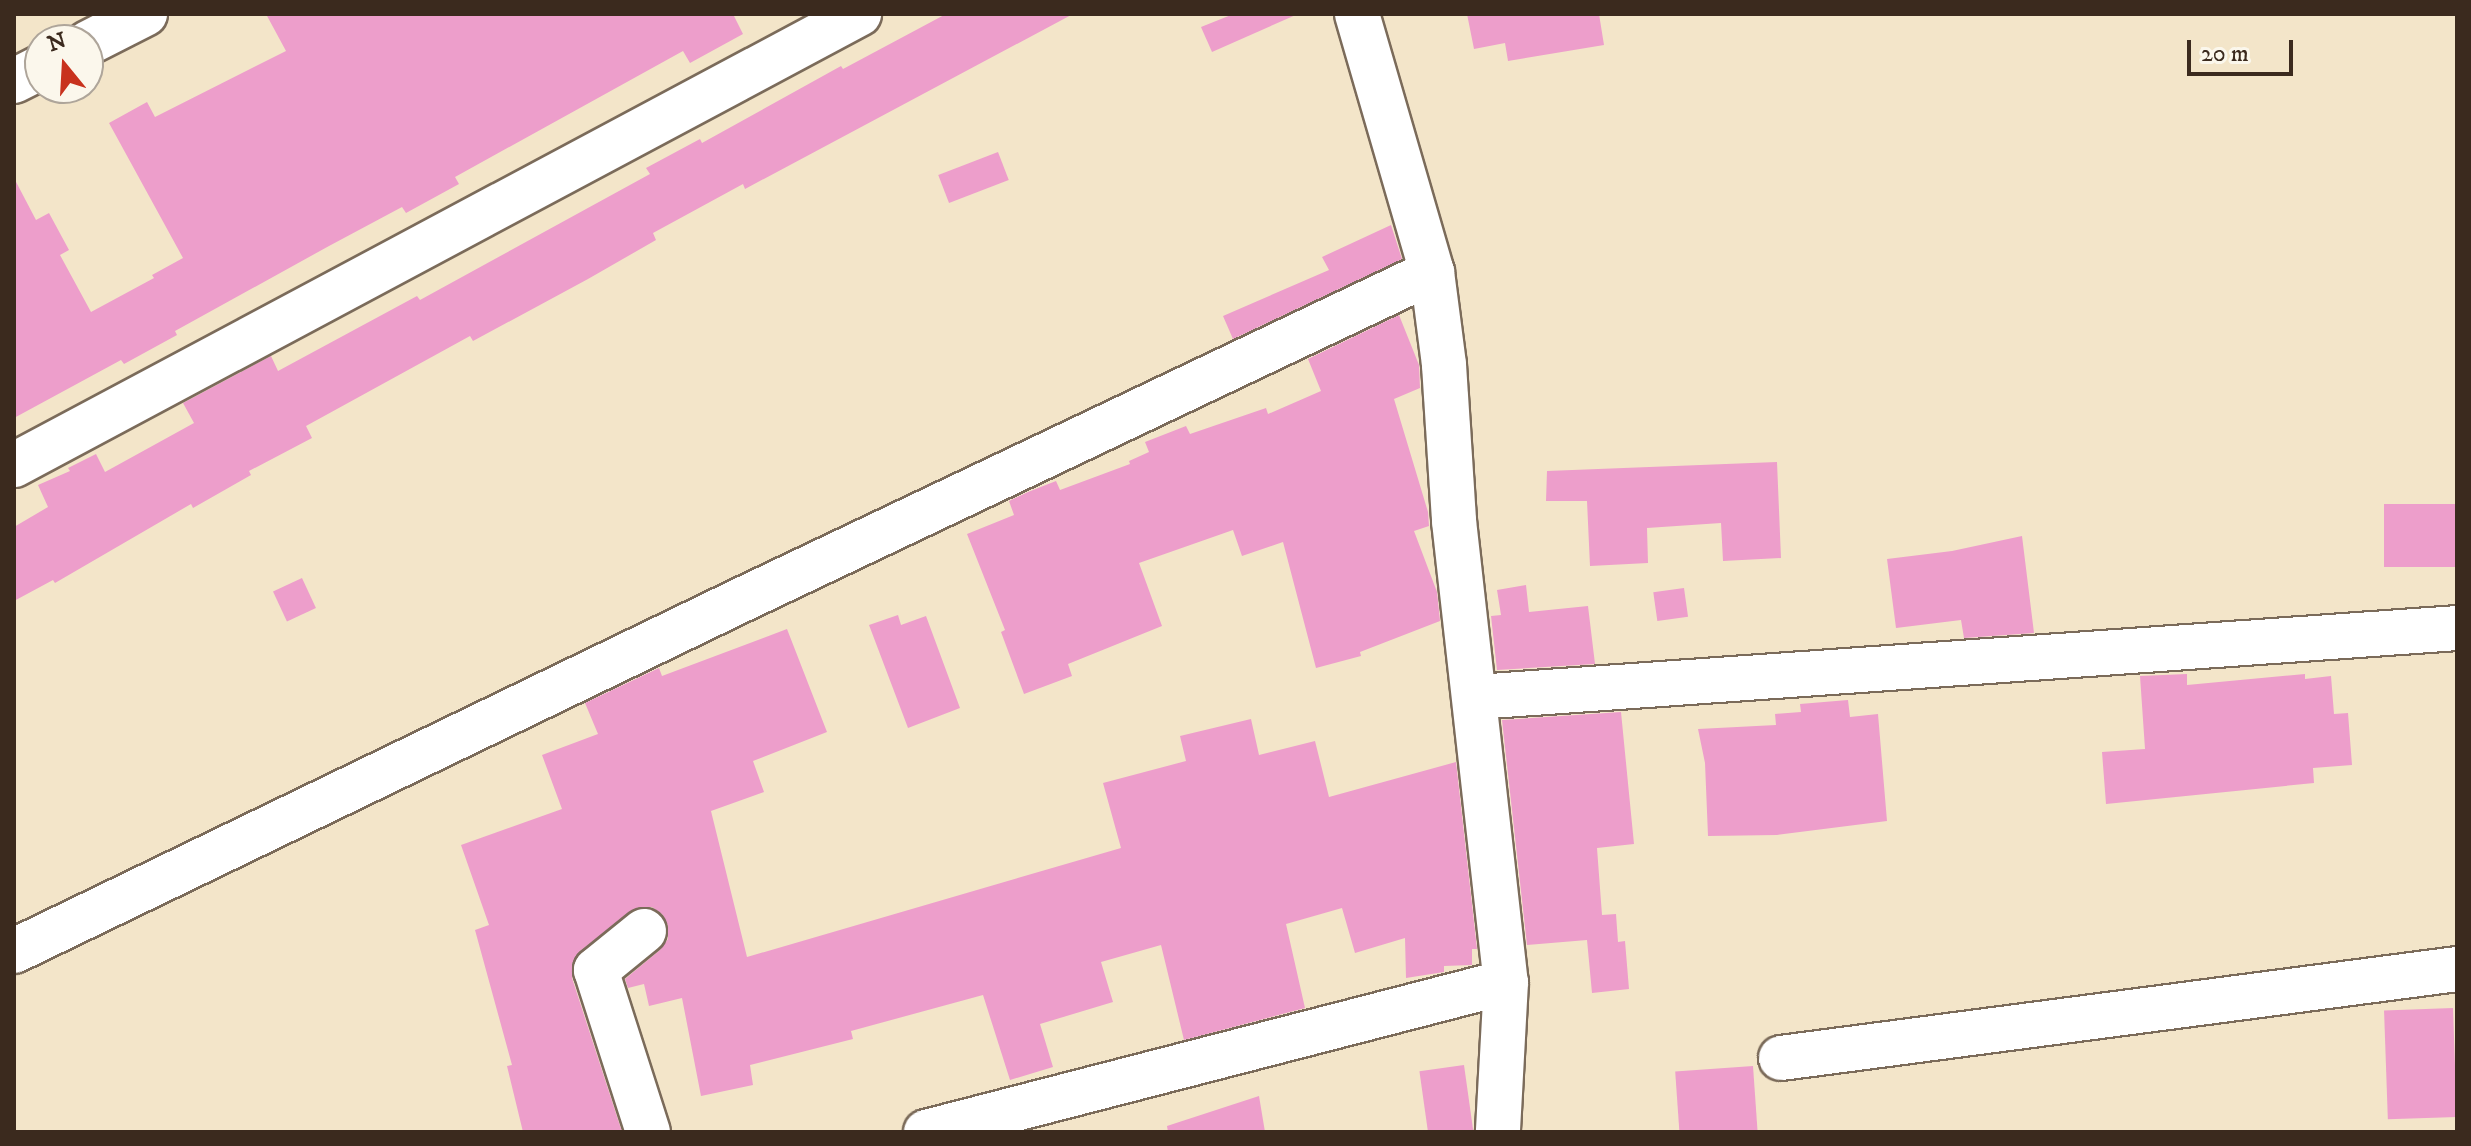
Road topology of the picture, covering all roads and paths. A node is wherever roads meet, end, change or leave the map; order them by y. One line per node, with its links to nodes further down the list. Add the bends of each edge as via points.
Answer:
1 (145, 14): 4 (street)
2 (859, 14): 6 (street)
3 (1357, 14): 5 (street)
4 (104, 35)
5 (1432, 272): 8 (street); 10 (street)
6 (14, 465)
7 (2457, 628): 8 (street)
8 (1476, 697): 12 (street)
9 (644, 931): 14 (street, via 596,970)
10 (14, 951)
11 (2457, 969): 13 (street)
12 (1506, 982): 15 (street); 16 (street)
13 (1781, 1058)
14 (648, 1132)
15 (926, 1132)
16 (1498, 1132)

